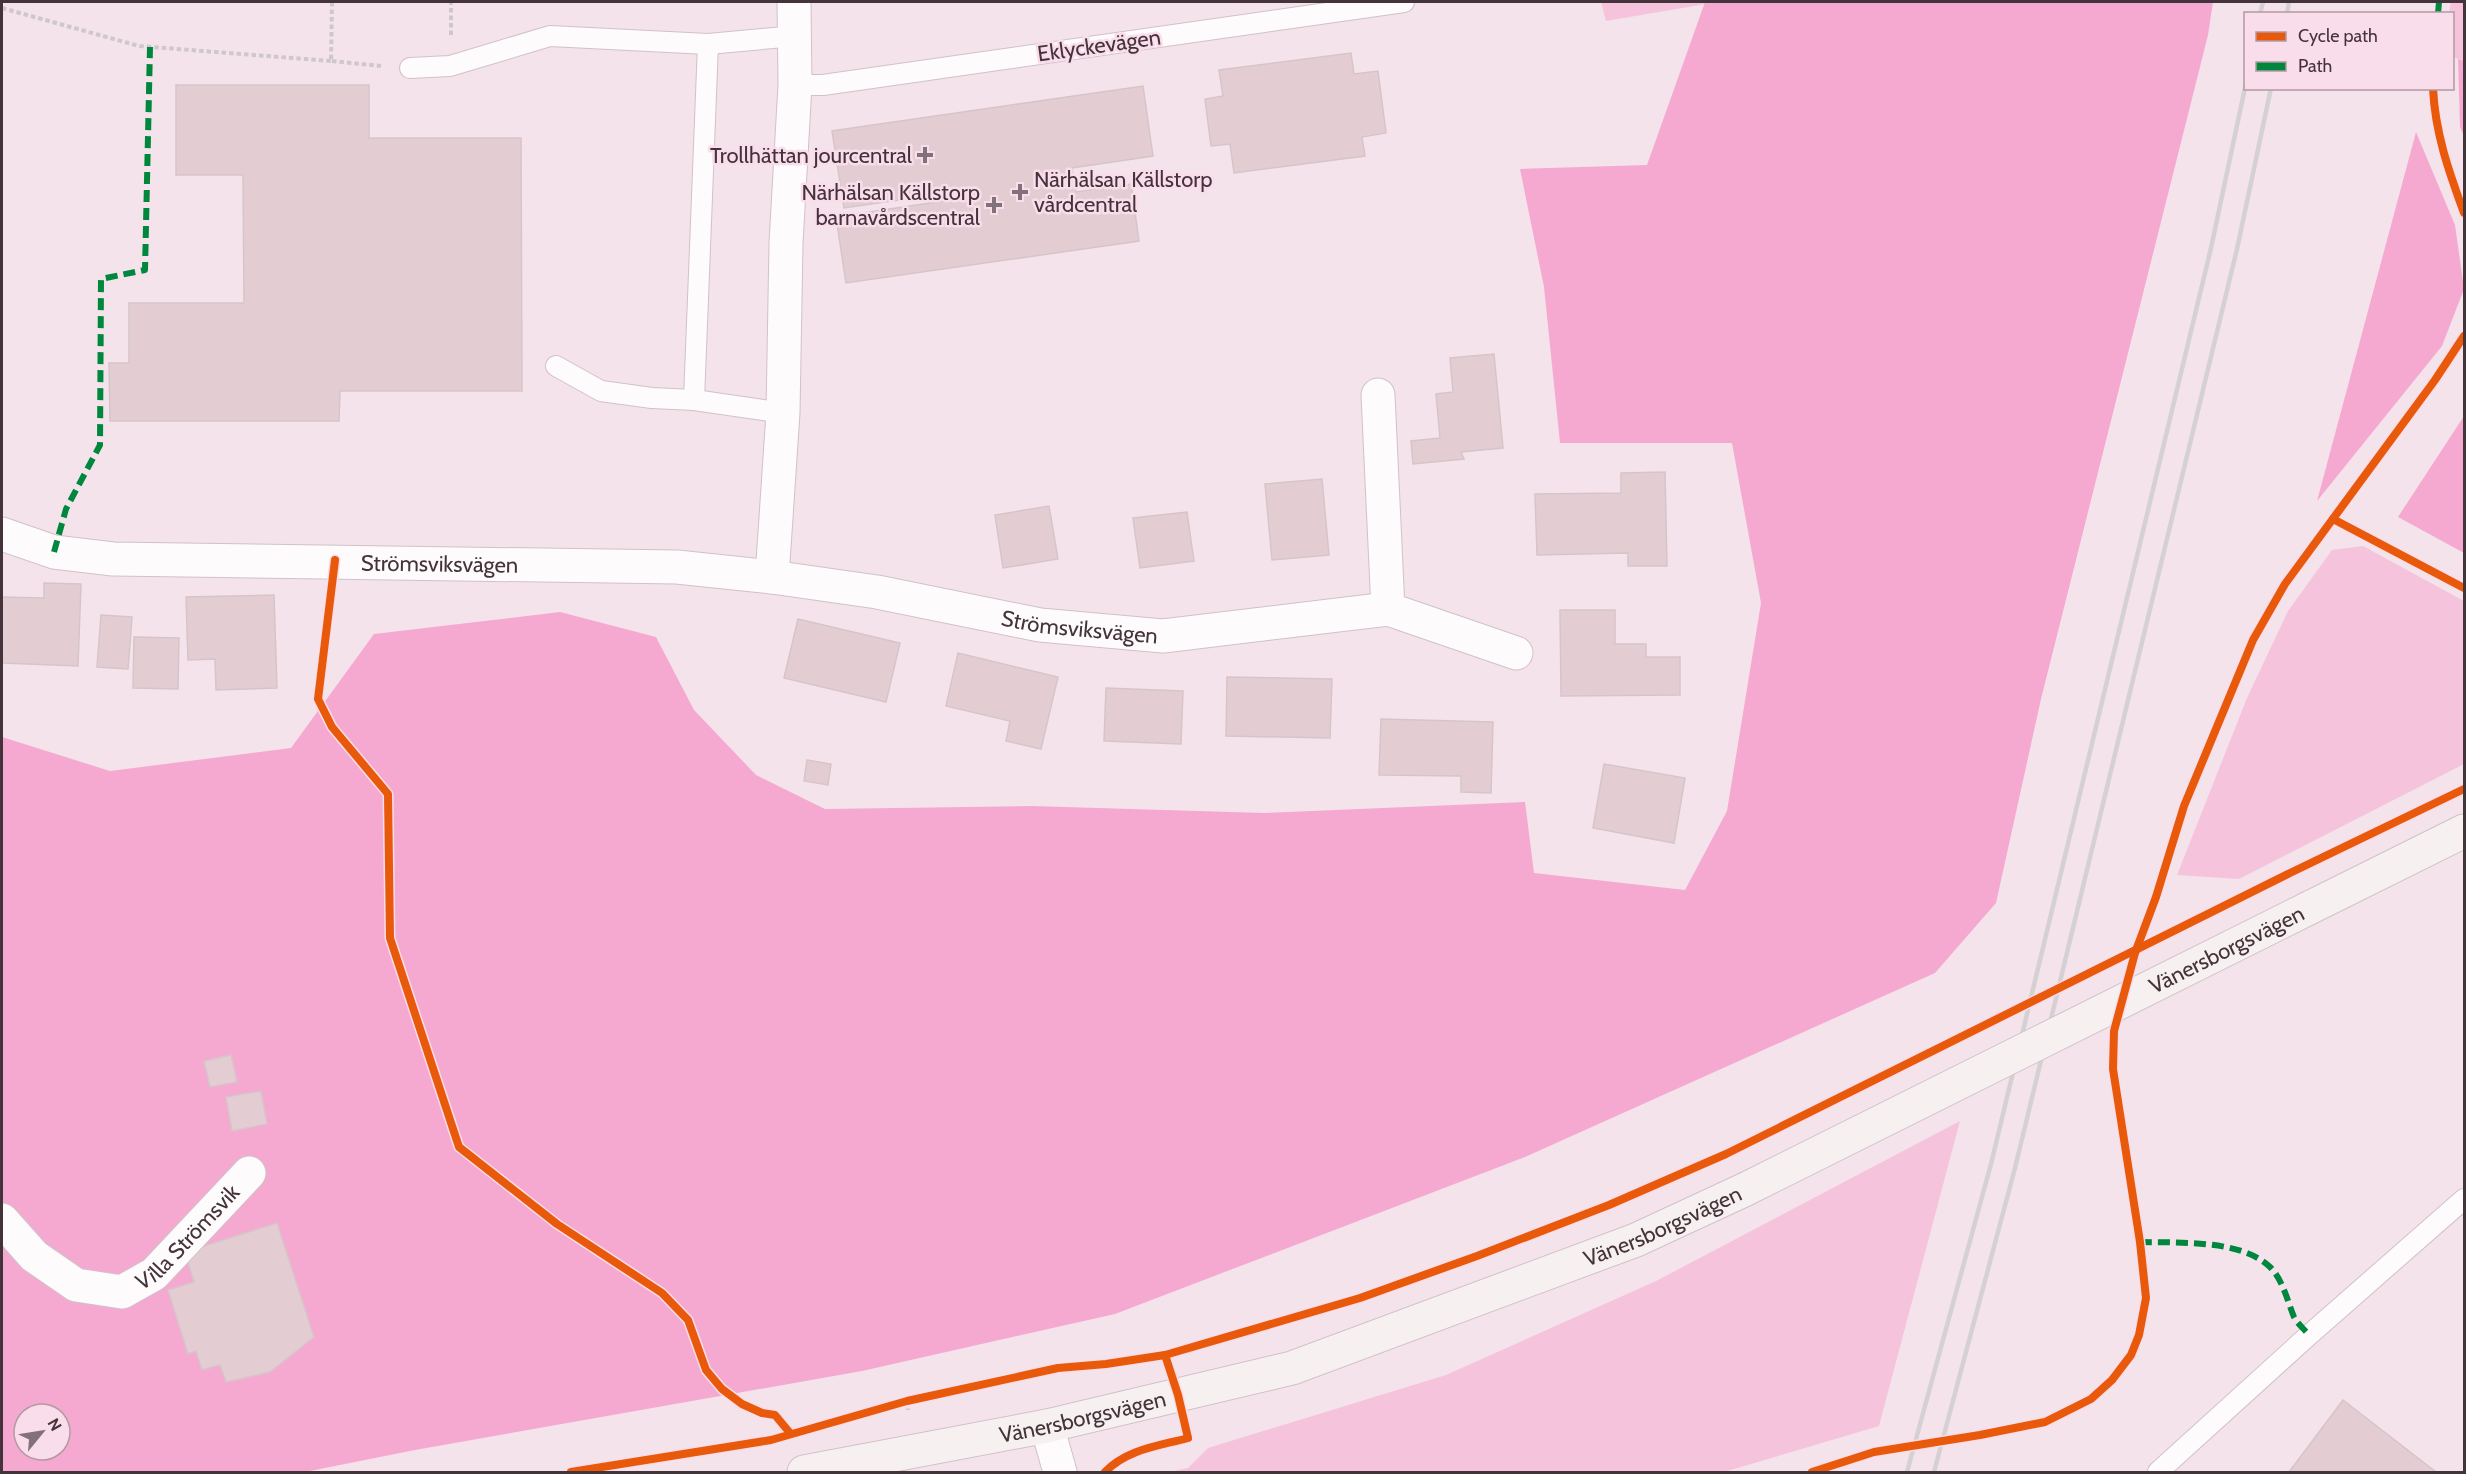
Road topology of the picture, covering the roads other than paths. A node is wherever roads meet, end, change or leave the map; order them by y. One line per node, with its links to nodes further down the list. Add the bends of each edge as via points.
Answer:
1 (794, 2): 3 (street)
2 (1404, 2): 6 (lane, Eklyckevägen, via 823,85)
3 (795, 36): 4 (lane); 6 (street)
4 (708, 44): 5 (lane, via 549,36 450,66); 9 (lane)
5 (410, 68)
6 (795, 85): 10 (street, via 786,243)
7 (556, 366): 9 (lane, via 601,391)
8 (1378, 395): 13 (street)
9 (694, 400): 10 (lane)
10 (783, 413): 12 (street)
11 (2, 534): 12 (street, Strömsviksvägen, via 54,552 113,559 677,567)
12 (772, 577): 13 (street, Strömsviksvägen, via 877,592 1040,625 1163,636)
13 (1388, 609): 14 (street, Strömsviksvägen)
14 (1516, 653)
15 (2464, 831): 19 (main road, Vänersborgsvägen, bridge, via 1636,1240 1292,1368)
16 (249, 1173): 18 (street, Villa Strömsvik, via 154,1274 122,1292 76,1285 34,1256)
17 (2464, 1200): 22 (lane)
18 (2, 1220)
19 (1047, 1425): 20 (main road, Vänersborgsvägen); 21 (street)
20 (804, 1473)
21 (1060, 1473)
22 (2158, 1473)

